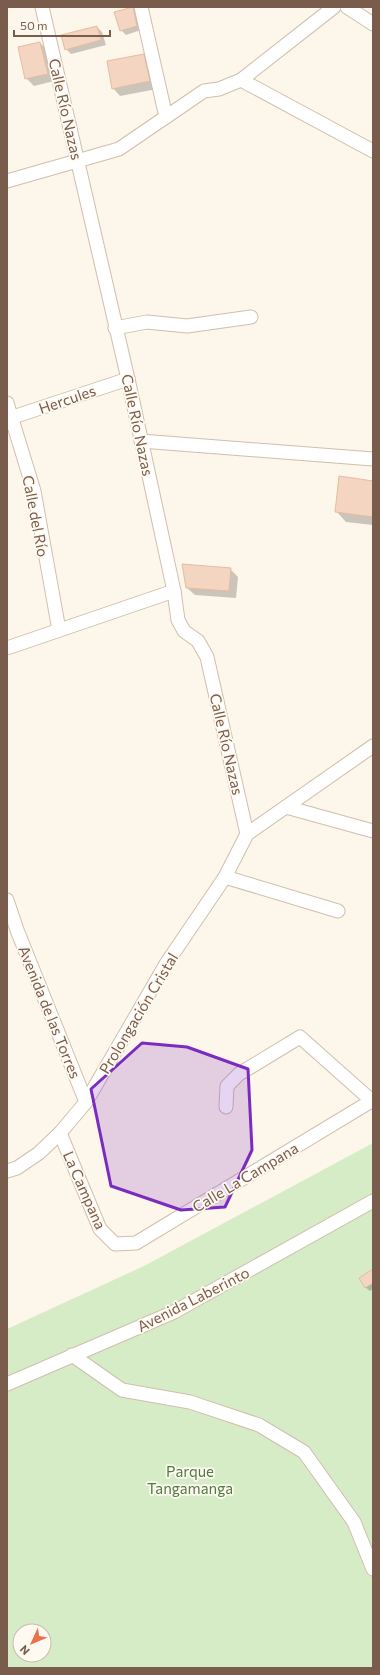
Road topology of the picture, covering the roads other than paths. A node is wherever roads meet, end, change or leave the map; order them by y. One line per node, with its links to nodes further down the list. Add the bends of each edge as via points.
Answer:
1 (42, 7): 9 (street, Calle Río Nazas)
2 (141, 7): 7 (street)
3 (334, 7): 6 (street)
4 (347, 7): 5 (street)
5 (373, 24)
6 (241, 80): 7 (street, via 219,89 204,90); 8 (street)
7 (166, 117): 9 (street, via 119,148)
8 (373, 151)
9 (78, 161): 10 (street); 12 (street, Calle Río Nazas)
10 (7, 181)
11 (251, 316): 12 (street, via 187,326 147,322)
12 (115, 328): 13 (street, Calle Río Nazas)
13 (128, 378): 15 (street, Hercules); 16 (street, Calle Río Nazas)
14 (7, 403): 15 (street, Calle del Río)
15 (9, 418): 19 (street, Calle del Río, via 34,491)
16 (141, 441): 17 (street); 18 (street, Calle Río Nazas)
17 (373, 459)
18 (174, 591): 19 (street); 24 (street, Calle Río Nazas, via 178,620 184,631 198,641 207,657)
19 (59, 630): 20 (street)
20 (7, 648)
21 (373, 746): 22 (street)
22 (286, 807): 23 (street); 24 (street)
23 (373, 831)
24 (247, 834): 25 (street, Prolongación Cristal)
25 (225, 878): 27 (street); 29 (street, Prolongación Cristal, via 166,964)
26 (7, 900): 29 (street, Avenida de las Torres)
27 (338, 911)
28 (373, 1100): 30 (street, via 300,1037 239,1074 226,1086); 34 (street, Calle La Campana, via 136,1243)
29 (86, 1102): 31 (street, Prolongación Cristal)
30 (226, 1107)
31 (60, 1133): 32 (street, Prolongación Cristal, via 39,1153 17,1168); 34 (street, La Campana, via 100,1229)
32 (7, 1171)
33 (373, 1201): 35 (street, Avenida Laberinto, via 174,1312)
34 (115, 1244)
35 (72, 1355): 36 (street, Avenida Laberinto); 37 (street, via 122,1390 190,1402 259,1425 304,1452 354,1522)
36 (7, 1384)
37 (373, 1569)

